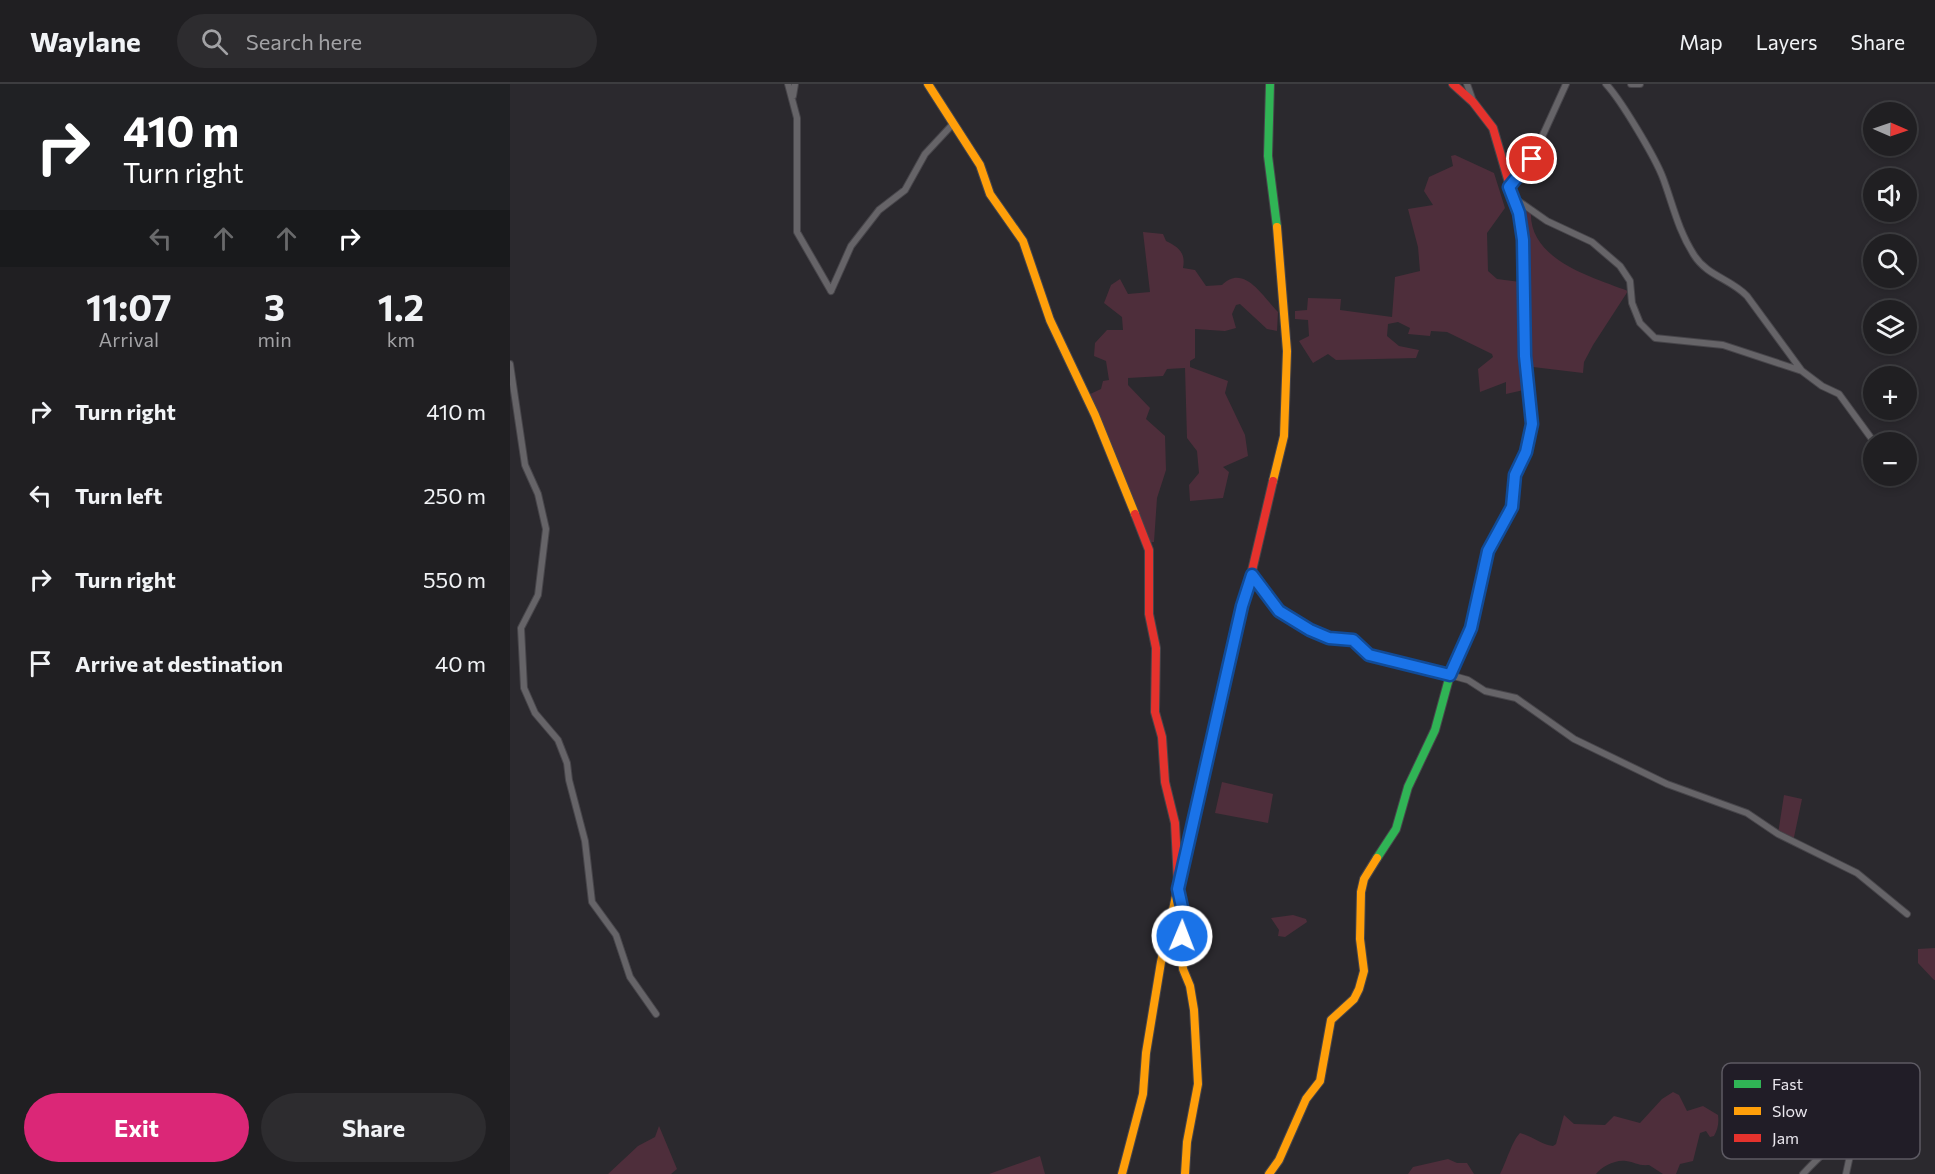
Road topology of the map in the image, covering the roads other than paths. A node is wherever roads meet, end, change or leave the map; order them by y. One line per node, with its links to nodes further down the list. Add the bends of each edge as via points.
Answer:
1 (788, 84): 11 (street)
2 (795, 84): 11 (street)
3 (928, 84): 13 (street)
4 (1270, 84): 19 (street, via 1268,156 1283,284 1286,402 1284,436)
5 (1453, 84): 12 (street)
6 (1467, 84): 12 (street)
7 (1566, 84): 14 (street, via 1532,159)
8 (1606, 84): 17 (street, via 1656,161 1677,225 1695,257 1712,274 1747,296)
9 (1631, 84): 10 (street)
10 (1640, 84)
11 (793, 97): 13 (street, via 799,155 797,232 831,291 851,246 879,210 905,190 925,154)
12 (1473, 102): 14 (street, via 1493,128)
13 (952, 125): 21 (street, via 972,151 990,194 1023,241 1050,320 1095,415 1149,550 1149,614 1156,648 1155,712 1175,823)
14 (1509, 187): 15 (street)
15 (1513, 197): 17 (street, via 1547,221 1592,242 1616,262 1630,281 1632,303 1640,323 1655,338 1723,345); 20 (street, via 1523,240 1525,356 1532,424 1526,452 1515,475 1512,507 1486,557 1471,628)
16 (510, 364): 23 (street, via 525,465 538,494 546,529 538,595 521,628 524,688 535,713 558,740 567,763 585,841 591,902 616,935 630,977)
17 (1802, 371): 18 (street, via 1822,387 1839,394)
18 (1867, 432)
19 (1252, 575): 20 (street, via 1279,611 1310,630 1329,638 1353,640 1369,655); 21 (street)
20 (1450, 675): 22 (street, via 1485,691 1516,698 1574,739 1667,784 1747,813 1778,834 1857,873); 28 (street, via 1439,718 1408,787 1396,829 1364,879 1360,939 1364,971 1359,989 1331,1020 1320,1081 1306,1099)
21 (1178, 889): 26 (street, via 1161,962 1143,1094); 27 (street, via 1185,921 1181,945 1194,1010 1198,1084)
22 (1907, 914)
23 (656, 1014)
24 (1816, 1159): 29 (street)
25 (1849, 1159): 30 (street)
26 (1122, 1174)
27 (1185, 1174)
28 (1269, 1174)
29 (1803, 1174)
30 (1846, 1174)

